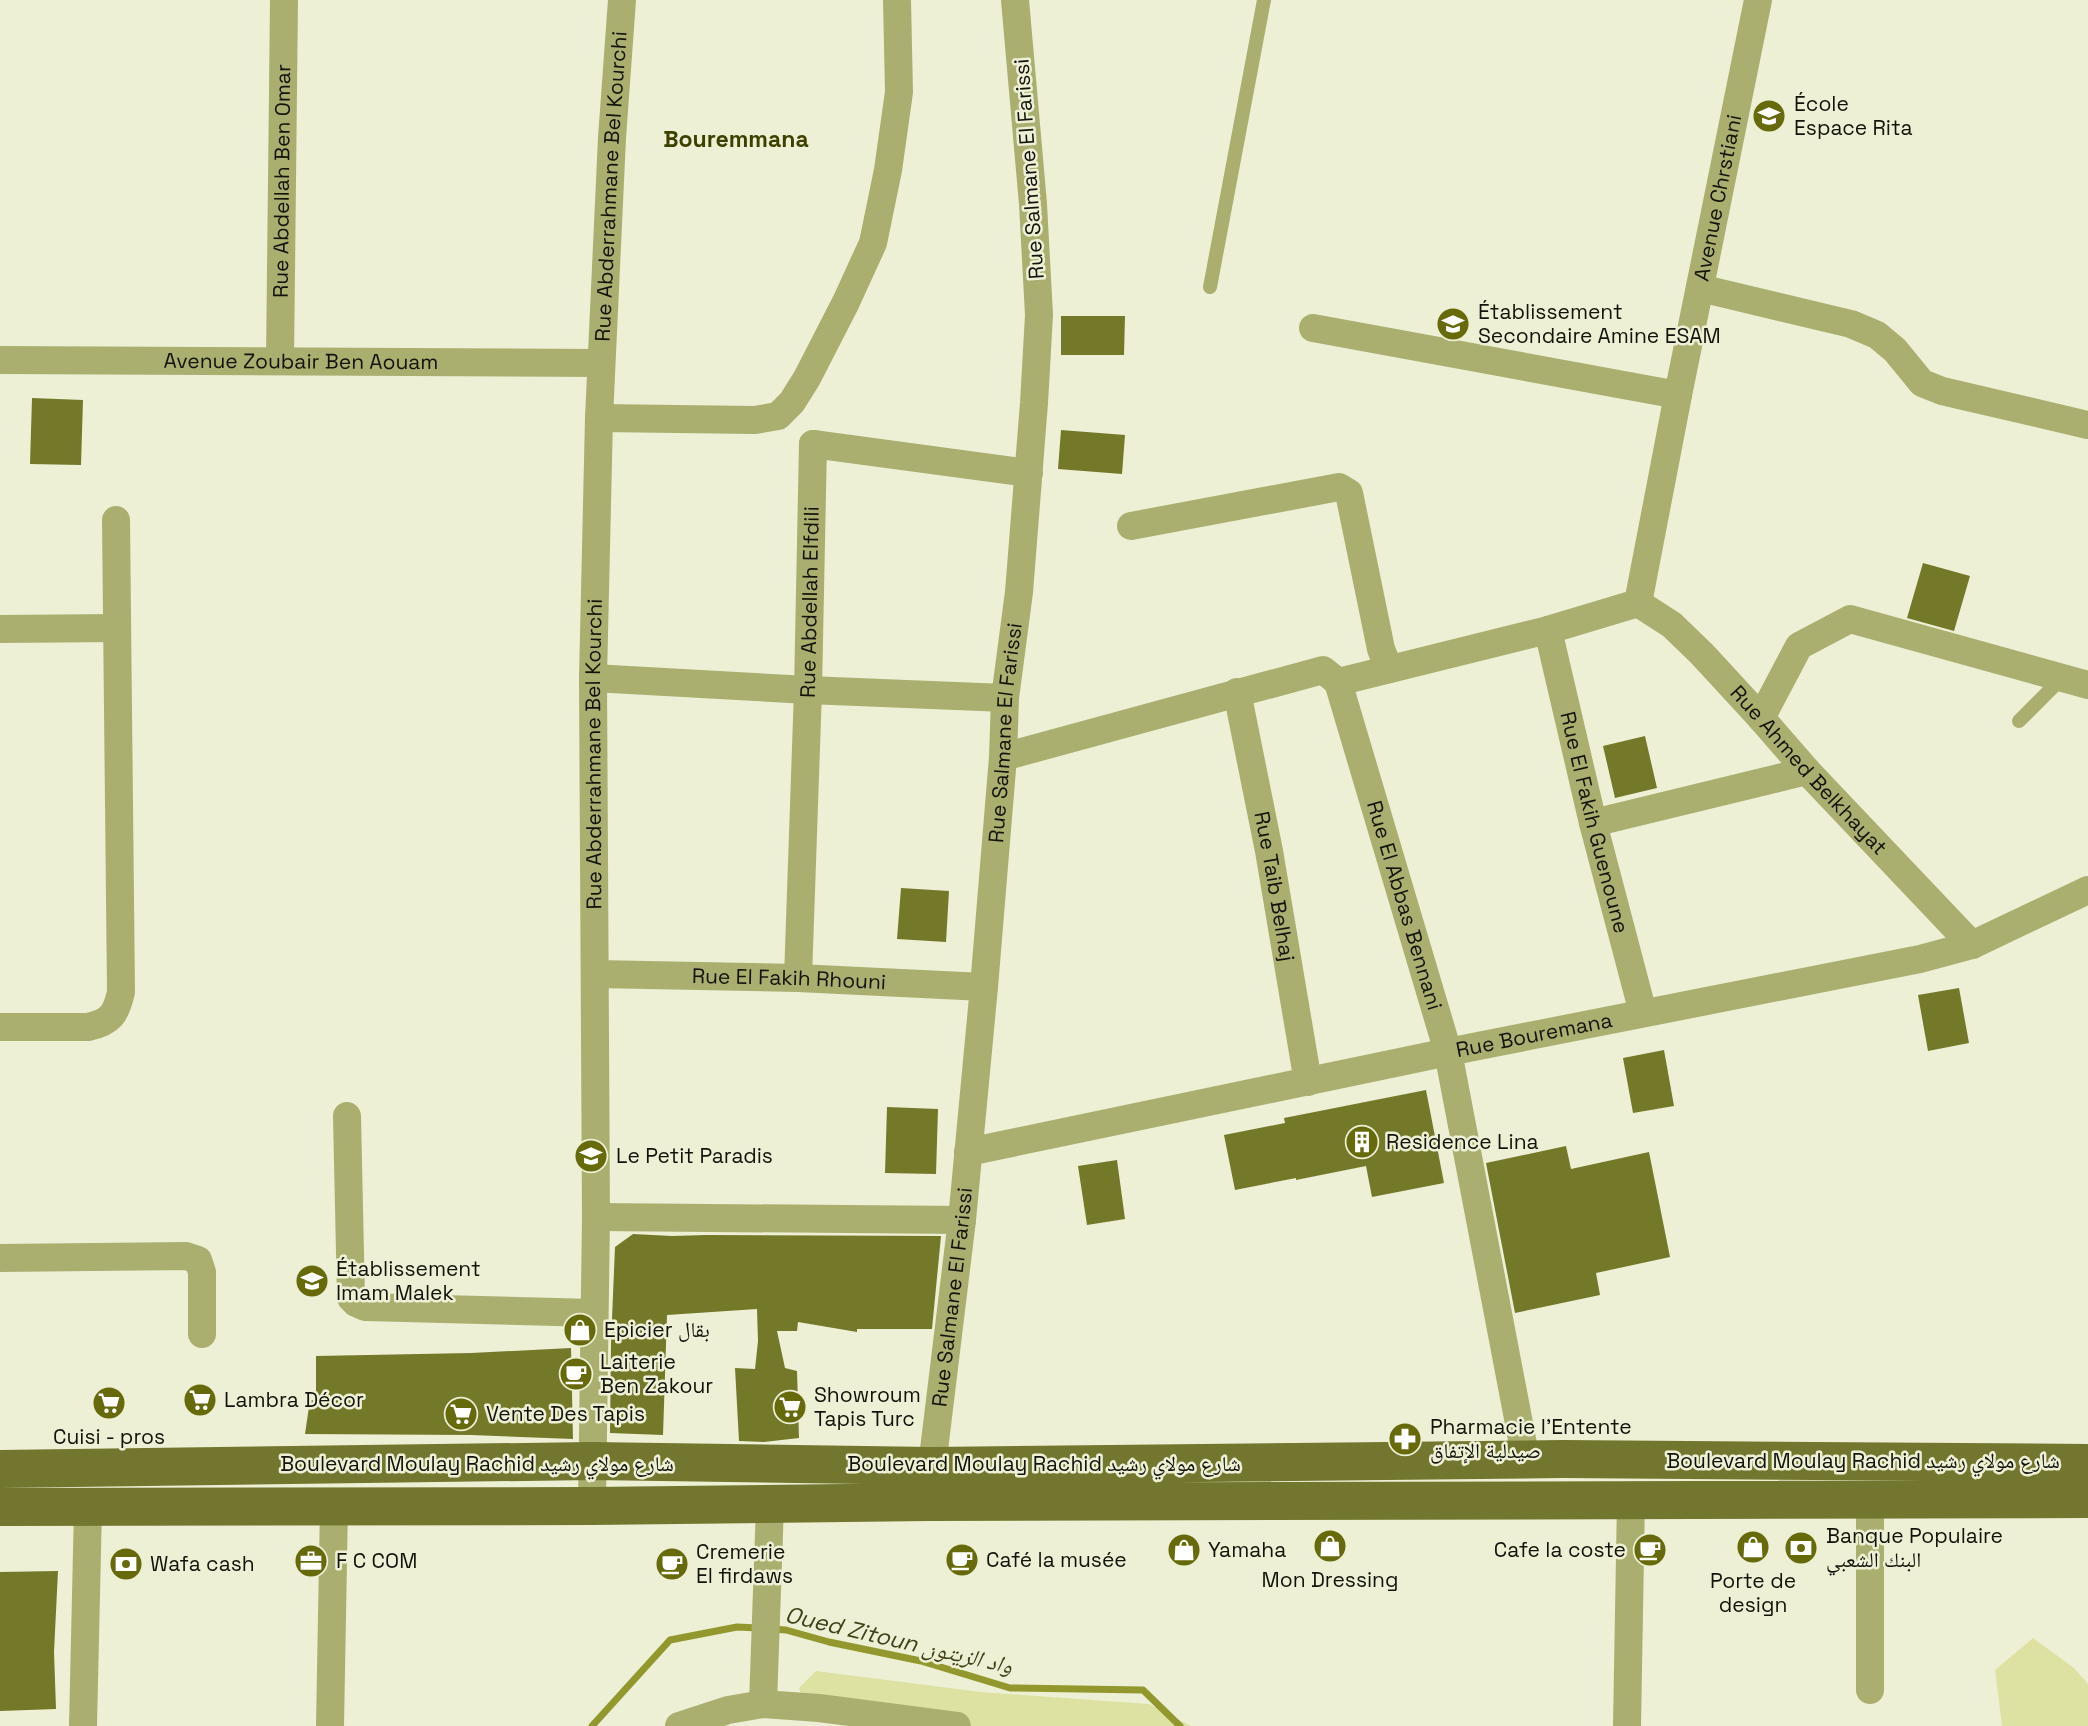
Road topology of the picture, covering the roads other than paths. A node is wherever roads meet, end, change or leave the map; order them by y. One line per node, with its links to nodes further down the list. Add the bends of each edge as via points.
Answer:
1 (285, 0): 11 (street, Rue Abdellah Ben Omar)
2 (622, 0): 12 (street, Rue Abderrahmane Bel Kourchi)
3 (897, 0): 14 (street, via 899,92 873,243 807,378)
4 (1015, 0): 18 (street, Rue Salmane El Farissi, via 1038,315)
5 (1264, 0): 7 (lane)
6 (1758, 0): 8 (street, Avenue Chrstiani)
7 (1210, 287)
8 (1700, 288): 13 (street, Avenue Chrstiani); 16 (street, via 1851,324 1877,335 1922,383 1942,391)
9 (1313, 328): 13 (street)
10 (0, 360): 11 (street, Avenue Zoubair Ben Aouam)
11 (280, 360): 12 (street, Avenue Zoubair Ben Aouam)
12 (601, 363): 15 (street, Rue Abderrahmane Bel Kourchi)
13 (1678, 395): 21 (street, Avenue Chrstiani)
14 (778, 415): 15 (street, via 755,420); 17 (street)
15 (598, 418): 26 (street, Rue Abderrahmane Bel Kourchi)
16 (2088, 425)
17 (813, 444): 18 (street); 29 (street, Rue Abdellah Elfdili)
18 (1029, 473): 31 (street, Rue Salmane El Farissi, via 1020,592)
19 (116, 520): 22 (street)
20 (1131, 526): 25 (street, via 1339,486 1345,489)
21 (1638, 603): 24 (street); 32 (street, Rue Ahmed Belkhayat, via 1672,625)
22 (116, 628): 23 (street); 43 (street, via 121,901 118,1007 111,1018 88,1027)
23 (0, 629)
24 (1548, 630): 25 (street); 36 (street, Rue El Fakih Guenoune)
25 (1389, 669): 27 (street)
26 (593, 678): 29 (street); 39 (street, Rue Abderrahmane Bel Kourchi)
27 (1338, 682): 30 (street, via 1324,670); 44 (street, Rue El Abbas Bennani)
28 (2075, 682): 32 (street, via 1850,619 1799,646); 33 (lane)
29 (808, 690): 31 (street); 40 (street, Rue Abdellah Elfdili)
30 (1237, 692): 34 (street); 45 (street, Rue Taib Belhaj)
31 (1005, 698): 34 (street, Rue Salmane El Farissi)
32 (1761, 718): 35 (street, Rue Ahmed Belkhayat)
33 (2019, 721)
34 (1003, 757): 41 (street, Rue Salmane El Farissi)
35 (1807, 771): 36 (street); 38 (street, Rue Ahmed Belkhayat)
36 (1593, 823): 42 (street, Rue El Fakih Guenoune)
37 (2088, 890): 38 (street, Rue Bouremana)
38 (1972, 945): 42 (street, Rue Bouremana)
39 (595, 974): 40 (street, Rue El Fakih Rhouni); 48 (street, Rue Abderrahmane Bel Kourchi)
40 (798, 978): 41 (street, Rue El Fakih Rhouni)
41 (984, 987): 47 (street, Rue Salmane El Farissi)
42 (1643, 1013): 44 (street, Rue Bouremana)
43 (0, 1027)
44 (1448, 1052): 45 (street, Rue Bouremana); 53 (street, Rue El Abbas Bennani)
45 (1308, 1082): 47 (street, Rue Bouremana)
46 (347, 1116): 51 (street, via 351,1298 356,1303 365,1307)
47 (968, 1152): 49 (street, Rue Salmane El Farissi)
48 (596, 1217): 49 (street); 51 (street, Rue Abderrahmane Bel Kourchi)
49 (962, 1220): 56 (street, Rue Salmane El Farissi)
50 (0, 1258): 52 (street, via 186,1256 198,1260)
51 (594, 1313): 54 (street, Rue Abderrahmane Bel Kourchi)
52 (202, 1334)
53 (1526, 1460): 55 (main road, Boulevard Moulay Rachid شارع مولاي رشيد); 56 (main road, Boulevard Moulay Rachid شارع مولاي رشيد)
54 (592, 1461): 56 (main road, Boulevard Moulay Rachid شارع مولاي رشيد); 57 (main road, Boulevard Moulay Rachid شارع مولاي رشيد); 63 (street, Rue Abderrahmane Bel Kourchi)
55 (2088, 1463)
56 (932, 1466)
57 (0, 1469)
58 (1631, 1499): 60 (main road, Boulevard Moulay Rachid شارع مولاي رشيد); 61 (main road, Boulevard Moulay Rachid شارع مولاي رشيد); 72 (street)
59 (2088, 1499): 60 (main road, Boulevard Moulay Rachid شارع مولاي رشيد)
60 (1870, 1500): 66 (street)
61 (770, 1504): 63 (main road, Boulevard Moulay Rachid شارع مولاي رشيد); 67 (street)
62 (334, 1506): 63 (main road, Boulevard Moulay Rachid شارع مولاي رشيد); 65 (main road, Boulevard Moulay Rachid شارع مولاي رشيد); 70 (street)
63 (592, 1506)
64 (0, 1507): 65 (main road, Boulevard Moulay Rachid شارع مولاي رشيد)
65 (88, 1508): 69 (street)
66 (1870, 1690)
67 (763, 1704): 68 (street); 71 (street)
68 (946, 1725)
69 (83, 1726)
70 (330, 1726)
71 (679, 1726)
72 (1627, 1726)

